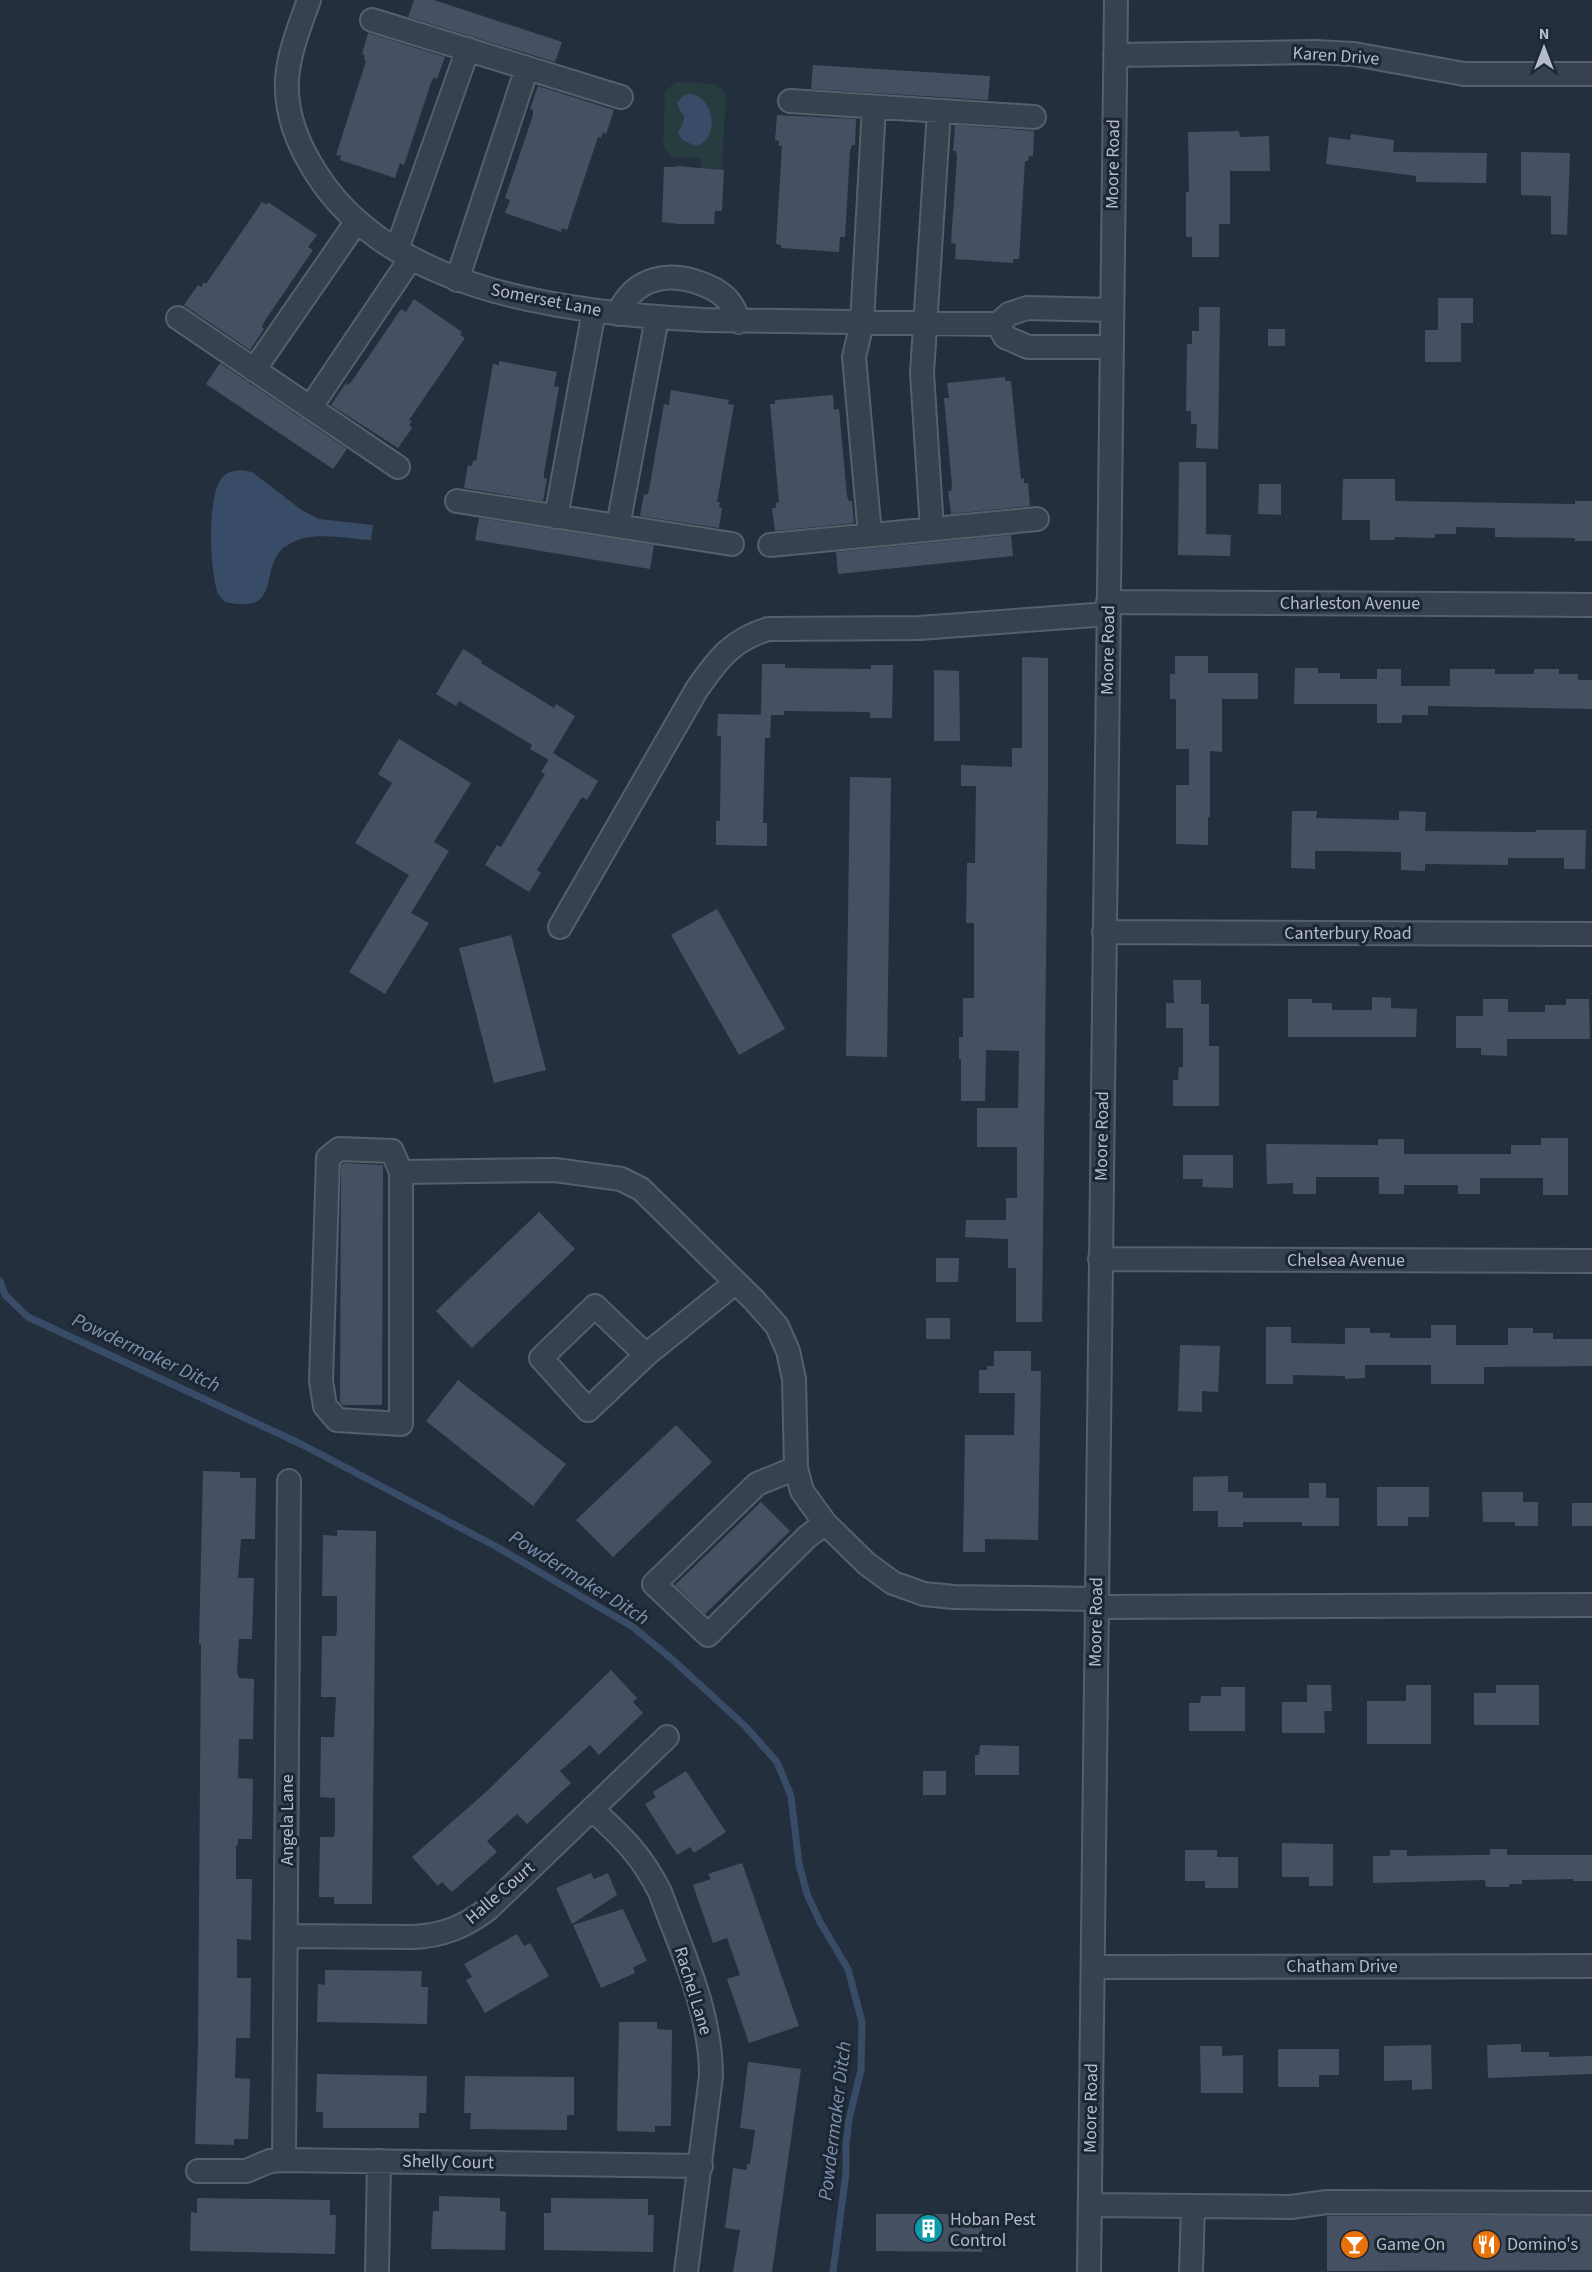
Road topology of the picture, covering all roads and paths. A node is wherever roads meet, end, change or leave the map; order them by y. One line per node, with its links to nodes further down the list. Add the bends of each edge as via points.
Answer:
1 (309, 0): 13 (street, Somerset Lane, via 290,59 288,103 305,155 321,181)
2 (1116, 0): 5 (street, Moore Road)
3 (372, 20): 4 (street)
4 (468, 49): 6 (street); 14 (street)
5 (1115, 55): 7 (street, Karen Drive, via 1314,52 1354,54 1464,74); 16 (street, Moore Road)
6 (526, 68): 8 (street); 15 (street)
7 (1592, 74)
8 (621, 98)
9 (790, 101): 10 (street)
10 (874, 107): 11 (street); 22 (street)
11 (939, 111): 12 (street); 23 (street)
12 (1034, 117)
13 (357, 221): 14 (street, Somerset Lane); 26 (street)
14 (404, 254): 15 (street, Somerset Lane); 27 (street)
15 (457, 280): 17 (street, Somerset Lane, via 508,295)
16 (1112, 310): 24 (street, via 1027,308 1009,314); 25 (street, Moore Road)
17 (594, 311): 18 (street, Somerset Lane); 30 (street)
18 (618, 314): 20 (street, Somerset Lane); 21 (street, via 631,292 648,281 670,277 693,280 716,290 731,304)
19 (178, 318): 26 (street)
20 (657, 318): 21 (street, Somerset Lane); 32 (street)
21 (739, 322): 22 (street, Somerset Lane)
22 (862, 323): 23 (street, Somerset Lane); 34 (street, via 854,357)
23 (926, 324): 24 (street, Somerset Lane); 33 (street, via 922,373)
24 (998, 324): 25 (street, via 1005,337 1028,347)
25 (1111, 347): 38 (street, Moore Road)
26 (254, 370): 27 (street)
27 (310, 408): 28 (street)
28 (398, 467)
29 (457, 501): 30 (street)
30 (556, 517): 32 (street)
31 (1037, 519): 33 (street)
32 (618, 526): 35 (street)
33 (932, 529): 34 (street)
34 (870, 535): 36 (street)
35 (732, 543)
36 (770, 545)
37 (1592, 605): 38 (street, Charleston Avenue)
38 (1108, 608): 39 (street, Charleston Avenue, via 919,628 768,629 751,634 718,659 697,689); 40 (street, Moore Road)
39 (560, 927)
40 (1104, 932): 41 (street, Canterbury Road); 43 (street, Moore Road)
41 (1592, 934)
42 (401, 1172): 42 (street, via 392,1151 339,1149 328,1158 321,1381 325,1406 338,1420 401,1424); 45 (street, via 555,1170 621,1179 641,1189)
43 (1100, 1259): 44 (street, Chelsea Avenue); 50 (street, Moore Road)
44 (1592, 1261)
45 (735, 1283): 46 (street); 47 (street, via 777,1326 788,1351 794,1379)
46 (646, 1355): 46 (street, via 588,1410 541,1358 595,1306)
47 (796, 1468): 49 (street, via 802,1491); 49 (street, via 757,1484 654,1584 708,1635)
48 (289, 1481): 54 (street, Angela Lane)
49 (825, 1523): 50 (street, via 892,1583 924,1594)
50 (1096, 1603): 51 (street); 56 (street, Moore Road)
51 (1592, 1605)
52 (667, 1737): 53 (street, Halle Court)
53 (592, 1809): 54 (street, Halle Court, via 488,1909 459,1928 421,1937); 59 (street, Rachel Lane, via 644,1862 660,1892 700,2001 711,2076)
54 (286, 1936): 57 (street, Angela Lane)
55 (1592, 1966): 56 (street, Chatham Drive)
56 (1093, 1967): 62 (street, Moore Road)
57 (284, 2160): 58 (street, Shelly Court); 60 (street, Shelly Court, via 246,2171)
58 (379, 2161): 59 (street, Shelly Court); 64 (street)
59 (700, 2166): 65 (street, Rachel Lane)
60 (198, 2171)
61 (1592, 2203): 63 (street)
62 (1090, 2205): 63 (street); 66 (street, Moore Road)
63 (1193, 2206): 67 (street)
64 (377, 2272)
65 (686, 2272)
66 (1089, 2272)
67 (1191, 2272)

